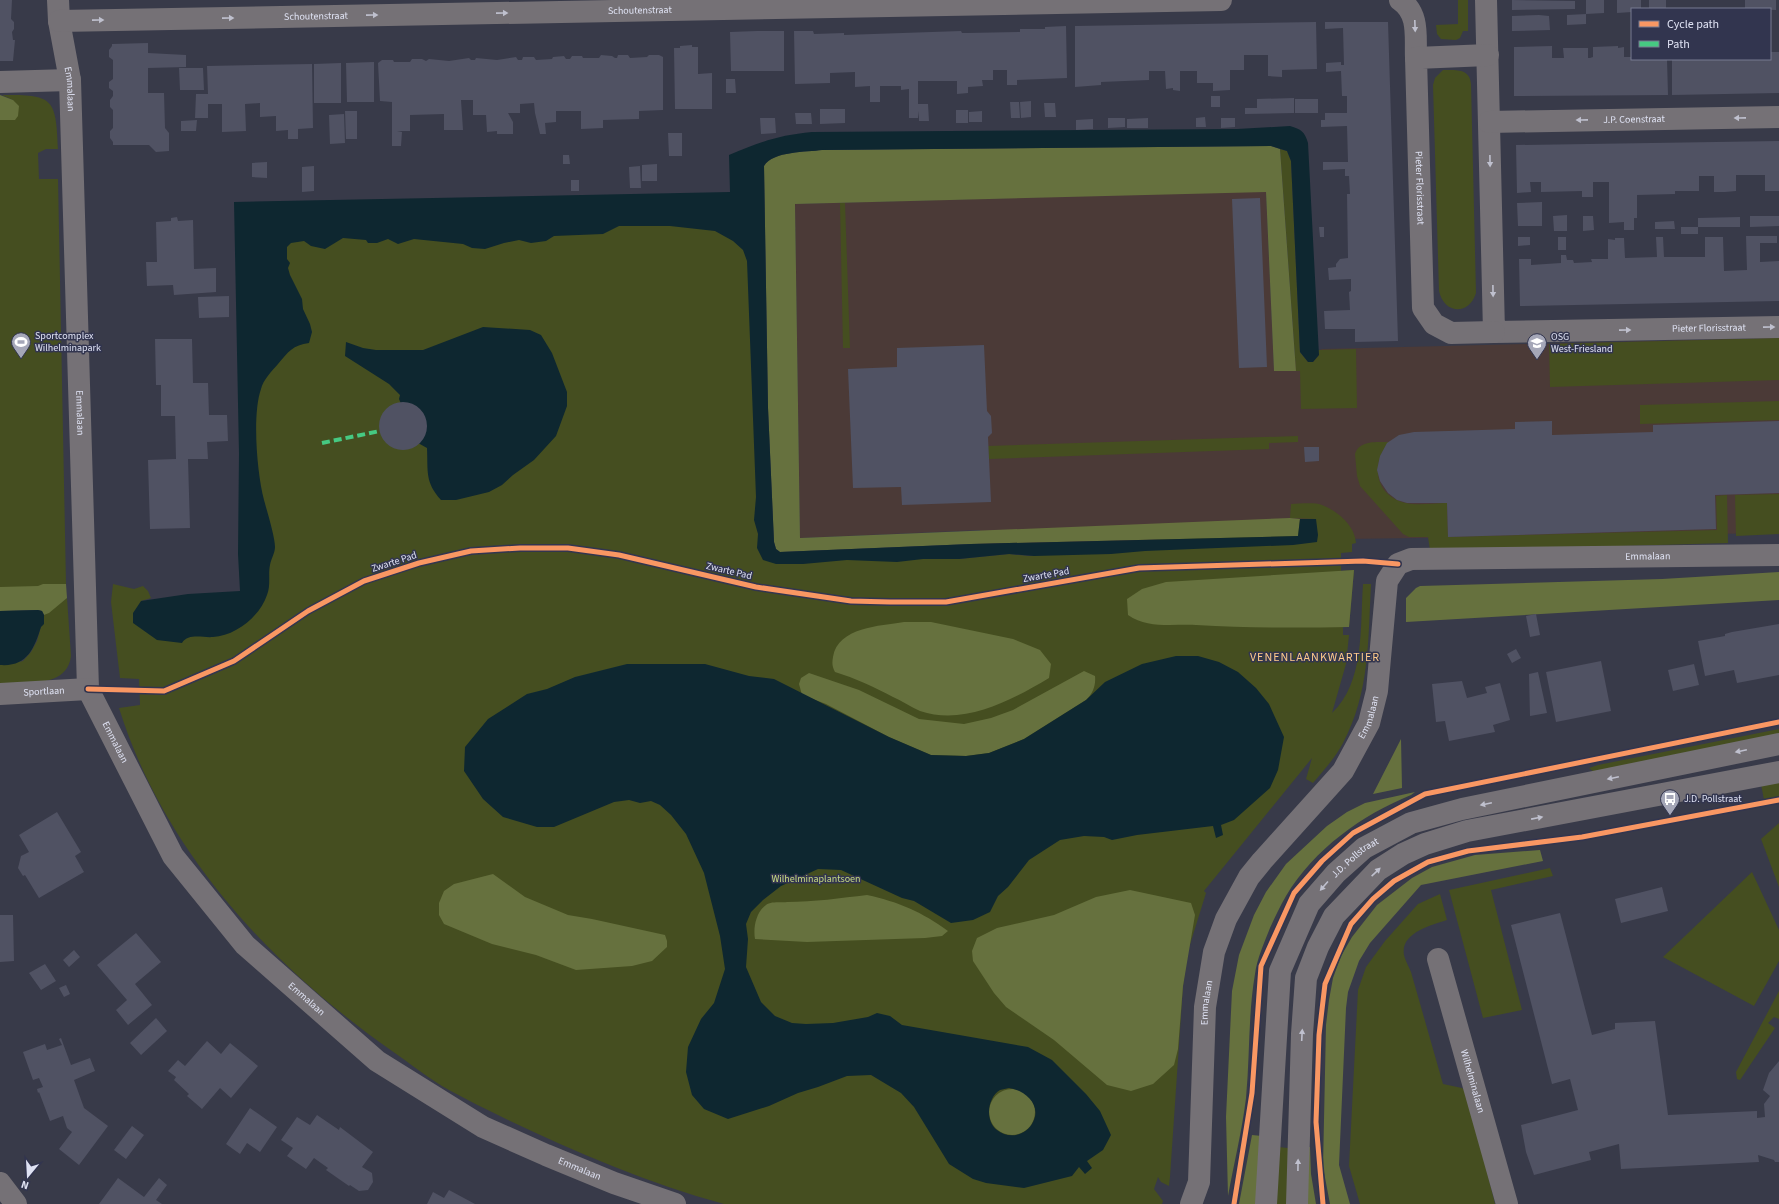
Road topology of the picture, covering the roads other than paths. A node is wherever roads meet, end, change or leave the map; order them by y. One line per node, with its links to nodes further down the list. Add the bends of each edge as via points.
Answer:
1 (1221, 0): 4 (street, Schoutenstraat, one-way to 1)
2 (1400, 0): 6 (street, one-way to 6, via 1410,7 1415,18)
3 (1486, 0): 5 (street)
4 (59, 11): 7 (street, Emmalaan)
5 (1488, 55): 6 (street); 10 (street)
6 (1416, 58): 12 (street, Pieter Florisstraat, via 1423,308 1434,324 1451,333)
7 (70, 80): 8 (street); 14 (street, Emmalaan)
8 (0, 82)
9 (1779, 117): 10 (street, J.P. Coenstraat, one-way to 10)
10 (1489, 122): 12 (street, one-way to 12)
11 (1779, 327): 12 (street, Pieter Florisstraat, one-way to 11)
12 (1494, 332)
13 (1779, 555): 22 (street, Emmalaan, via 1412,559 1398,564 1387,581 1376,691 1369,723 1343,771 1249,877 1226,919 1214,952 1205,1007 1199,1182)
14 (88, 689): 15 (street, Sportlaan); 21 (street, Emmalaan, via 173,856 245,945 377,1061 483,1126 607,1180)
15 (0, 694)
16 (1779, 744): 23 (street, J.D. Pollstraat, one-way to 23, via 1462,809 1411,823 1364,848 1336,873 1309,904 1280,971)
17 (1779, 772): 24 (street, one-way to 17, via 1306,978 1334,916 1378,870 1425,844 1467,831)
18 (1438, 959): 25 (street, Wilhelminalaan)
19 (0, 1183): 20 (street)
20 (16, 1204)
21 (675, 1204)
22 (1191, 1204)
23 (1266, 1204)
24 (1297, 1204)
25 (1507, 1204)

